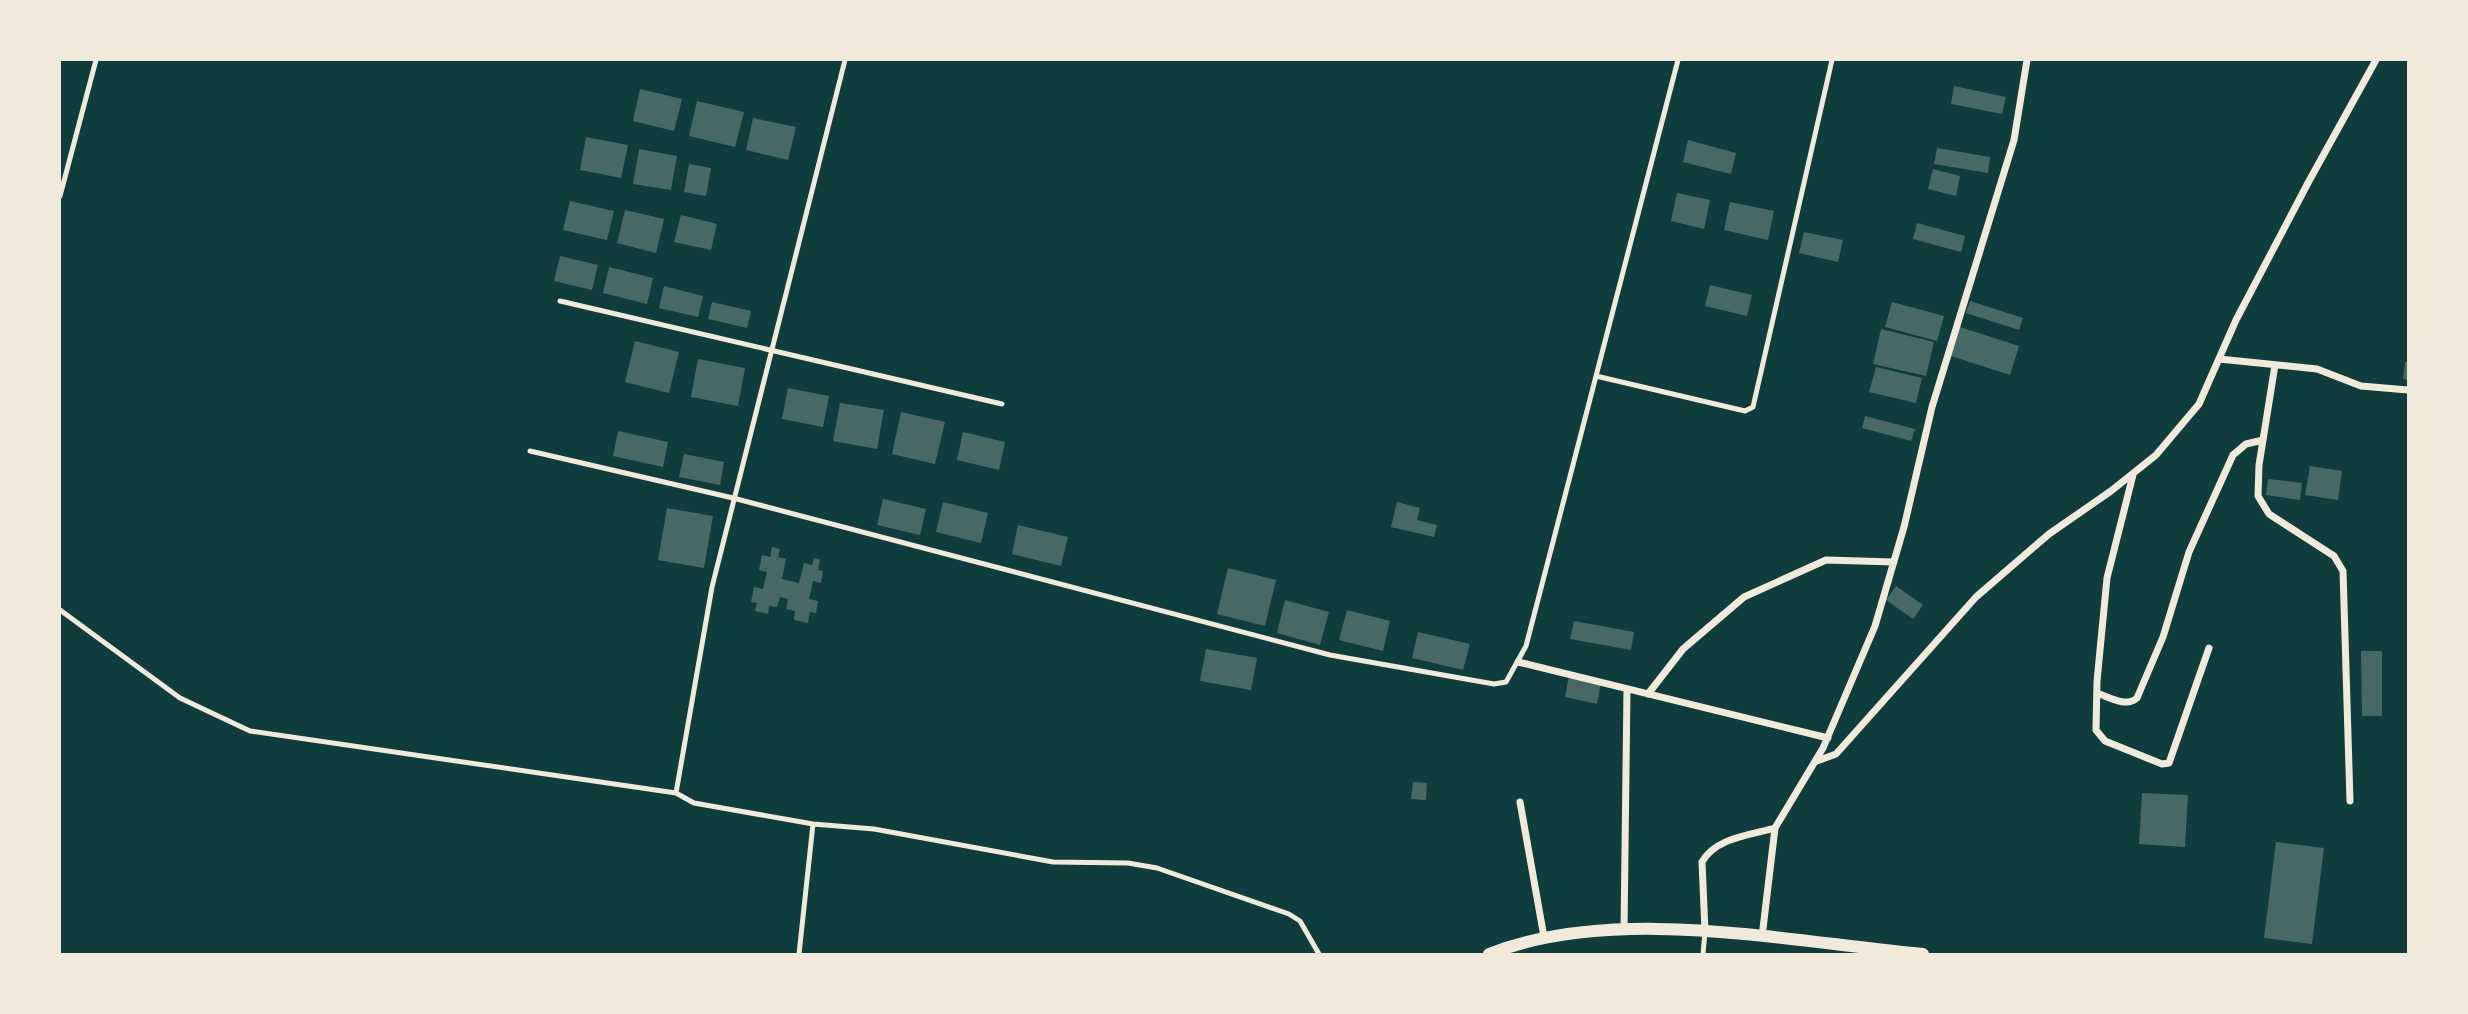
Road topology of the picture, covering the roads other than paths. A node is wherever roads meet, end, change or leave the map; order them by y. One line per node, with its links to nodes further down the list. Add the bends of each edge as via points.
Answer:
1 (96, 60): 7 (lane)
2 (845, 60): 9 (lane)
3 (1678, 60): 12 (lane)
4 (1832, 60): 12 (lane, via 1753,407 1745,411)
5 (2027, 60): 19 (street, via 2014,140 1931,407)
6 (2376, 60): 10 (street)
7 (60, 196)
8 (560, 301): 9 (lane)
9 (771, 352): 14 (lane); 18 (lane)
10 (2219, 359): 11 (street); 17 (street, via 2199,404 2156,455)
11 (2275, 365): 13 (street, via 2317,369 2361,386); 15 (street)
12 (1596, 376): 22 (lane, via 1526,646)
13 (2409, 390)
14 (1002, 404)
15 (2263, 440): 24 (street, via 2246,444 2233,455 2189,552 2163,637 2137,698 2126,703); 30 (street, via 2258,496 2262,505 2334,556 2343,571)
16 (530, 451): 18 (lane)
17 (2133, 474): 24 (street, via 2107,578); 27 (street, via 2049,534 1976,597 1836,754)
18 (733, 498): 22 (lane, via 1329,654 1494,684 1506,682); 28 (lane, via 712,587)
19 (1894, 562): 25 (street, via 1826,560 1744,597 1683,649); 26 (street, via 1875,626)
20 (60, 610): 28 (lane, via 180,698 250,732)
21 (2209, 648): 24 (street, via 2169,763 2098,735)
22 (1518, 662): 23 (street)
23 (1627, 689): 25 (street); 33 (street)
24 (2097, 693)
25 (1648, 694): 26 (street)
26 (1828, 738): 27 (street)
27 (1816, 761): 32 (street)
28 (677, 793): 31 (lane, via 694,803)
29 (1520, 802): 35 (street)
30 (2350, 802)
31 (813, 824): 38 (lane); 39 (lane, via 874,829 1054,862 1157,868 1289,914 1300,921)
32 (1775, 828): 34 (street, via 1716,845 1707,853 1702,862); 36 (street)
33 (1624, 930): 34 (street); 35 (street)
34 (1705, 932): 36 (street); 41 (lane)
35 (1544, 937): 40 (street)
36 (1762, 937): 37 (street)
37 (1885, 953): 42 (street)
38 (799, 954)
39 (1319, 954)
40 (1489, 954)
41 (1703, 954)
42 (1923, 954)

